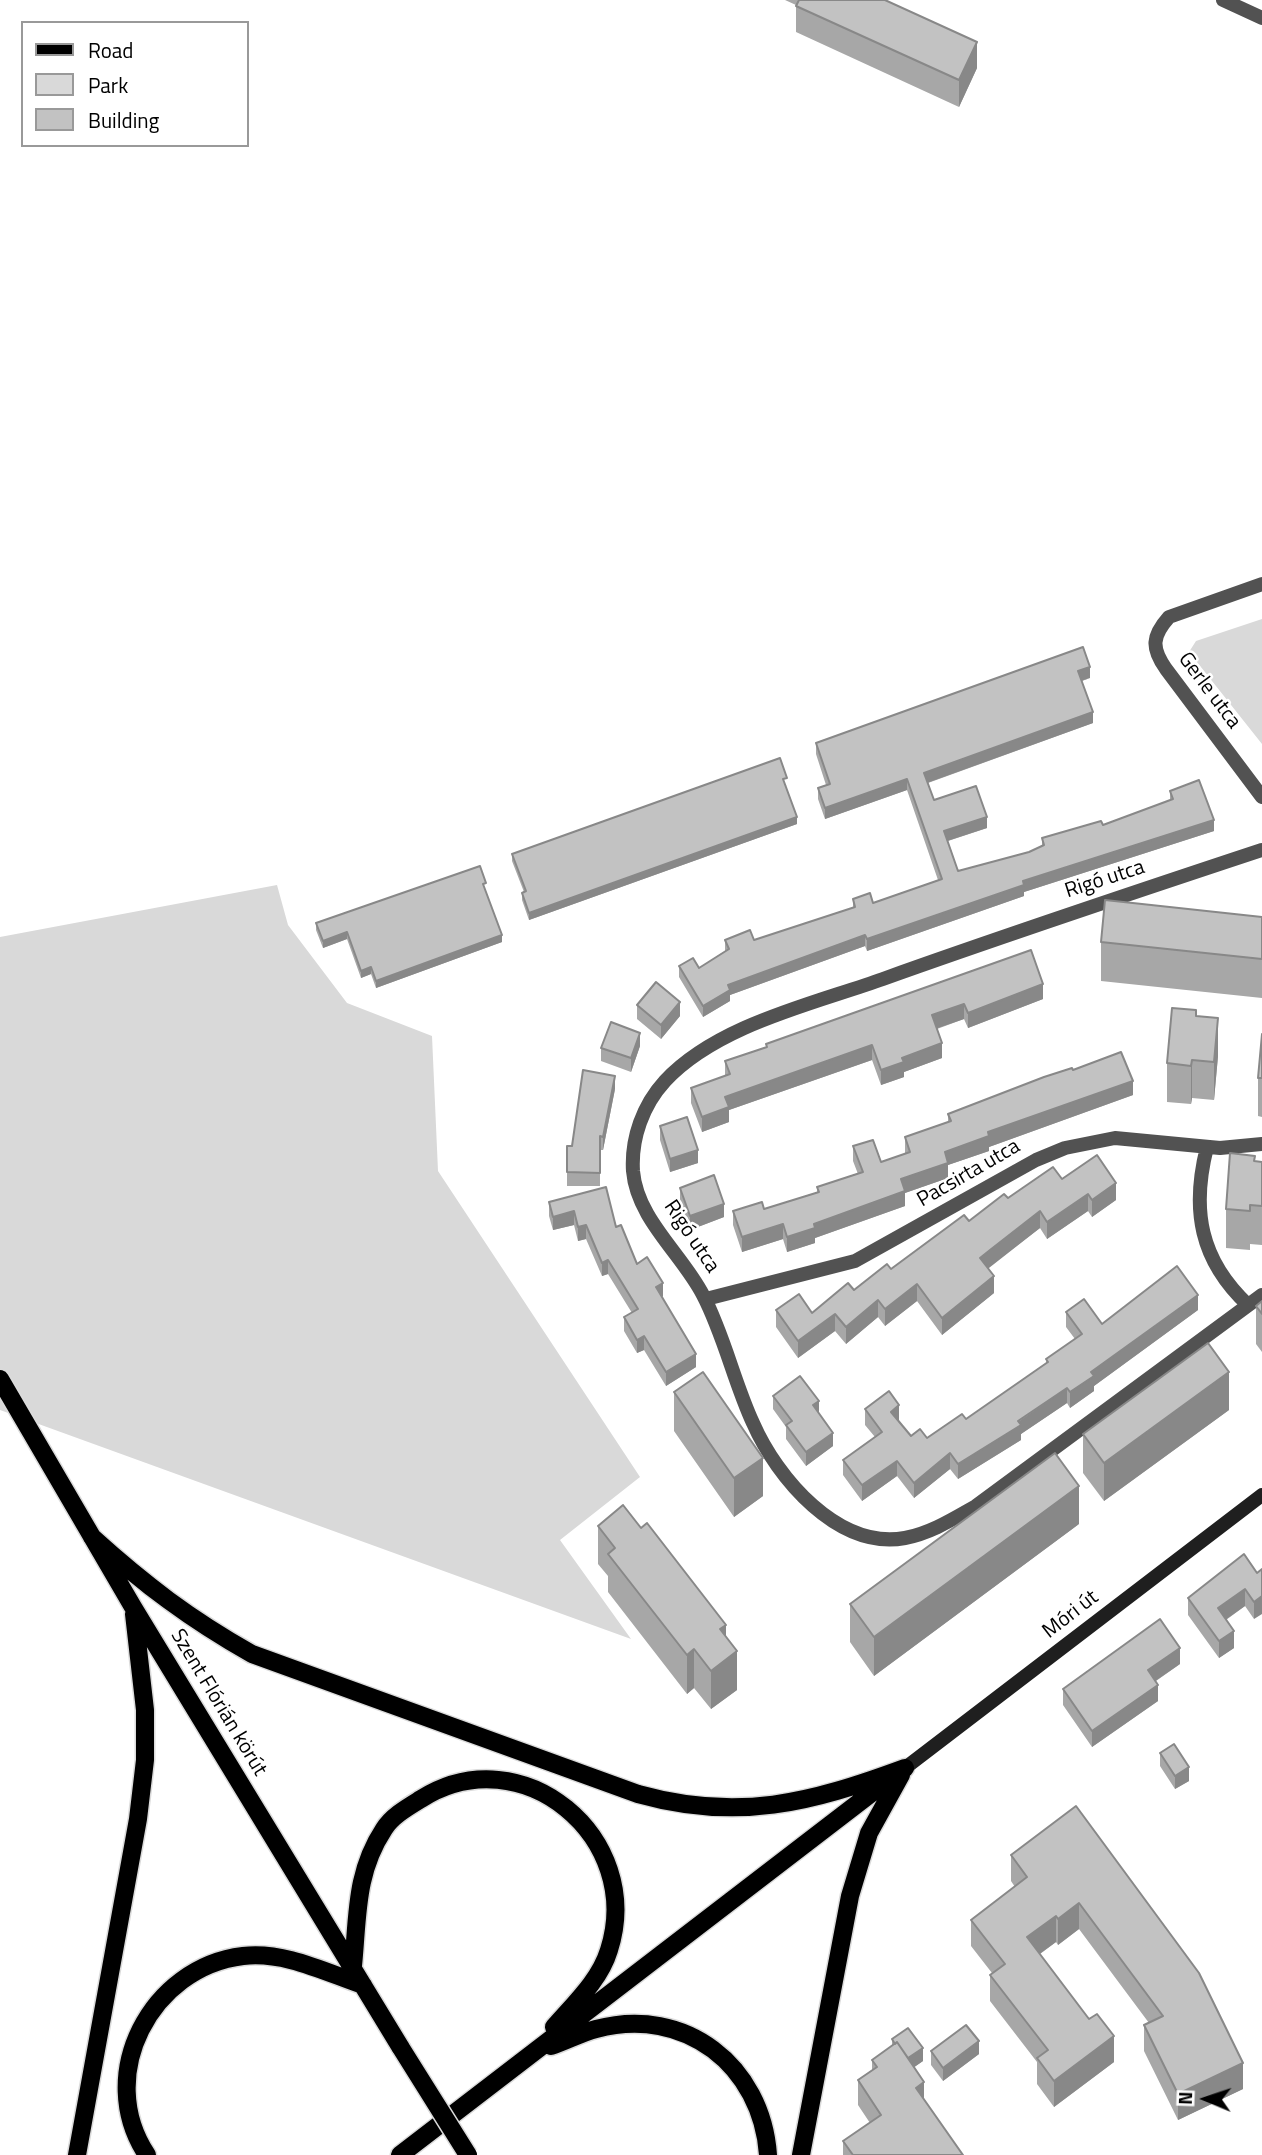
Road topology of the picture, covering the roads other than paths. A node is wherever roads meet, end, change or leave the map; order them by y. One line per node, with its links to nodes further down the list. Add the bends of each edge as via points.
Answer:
1 (1223, 0): 2 (street)
2 (1262, 18)
3 (1262, 584): 4 (street, Gerle utca, via 1169,617 1153,641 1166,669)
4 (1262, 797)
5 (1262, 850): 9 (street, Rigó utca, via 764,1021 727,1036 680,1066 662,1084 638,1126 633,1174 653,1221)
6 (1262, 1144): 7 (street, Pacsirta utca)
7 (1207, 1147): 9 (street, Pacsirta utca, via 1135,1138 1093,1140 1065,1148 855,1261); 10 (street, via 1201,1222 1218,1273)
8 (1262, 1295): 10 (street, Rigó utca)
9 (706, 1299): 10 (street, Rigó utca, via 754,1428 794,1486 822,1516 843,1528 873,1538 900,1539 948,1522)
10 (1248, 1305)
11 (0, 1379): 13 (main road, Szent Flórián körút)
12 (1262, 1495): 15 (main road, Móri út)
13 (92, 1537): 14 (main road, Szent Flórián körút); 15 (main road, via 173,1606 252,1654 638,1794 712,1809 761,1808 846,1790)
14 (133, 1607): 16 (main road, Szent Flórián körút); 19 (main road, via 145,1710 145,1760)
15 (905, 1768): 18 (main road); 26 (main road, via 869,1833 859,1863)
16 (353, 1966): 17 (main road, Szent Flórián körút); 18 (main road, via 360,1878 386,1826 430,1793 457,1783 510,1781 537,1790 561,1803 599,1844 615,1891 616,1919 609,1951 594,1981)
17 (363, 1985): 22 (main road, via 272,1955 217,1961 175,1983 143,2021 134,2046 130,2110); 24 (main road, Szent Flórián körút, bridge)
18 (531, 2054): 23 (main road); 25 (main road, via 597,2029 623,2025 660,2026 694,2037 721,2052 742,2077 758,2107)
19 (90, 2088): 20 (main road); 21 (main road)
20 (77, 2155)
21 (89, 2155)
22 (147, 2155)
23 (400, 2155)
24 (468, 2155)
25 (768, 2155)
26 (801, 2155)

